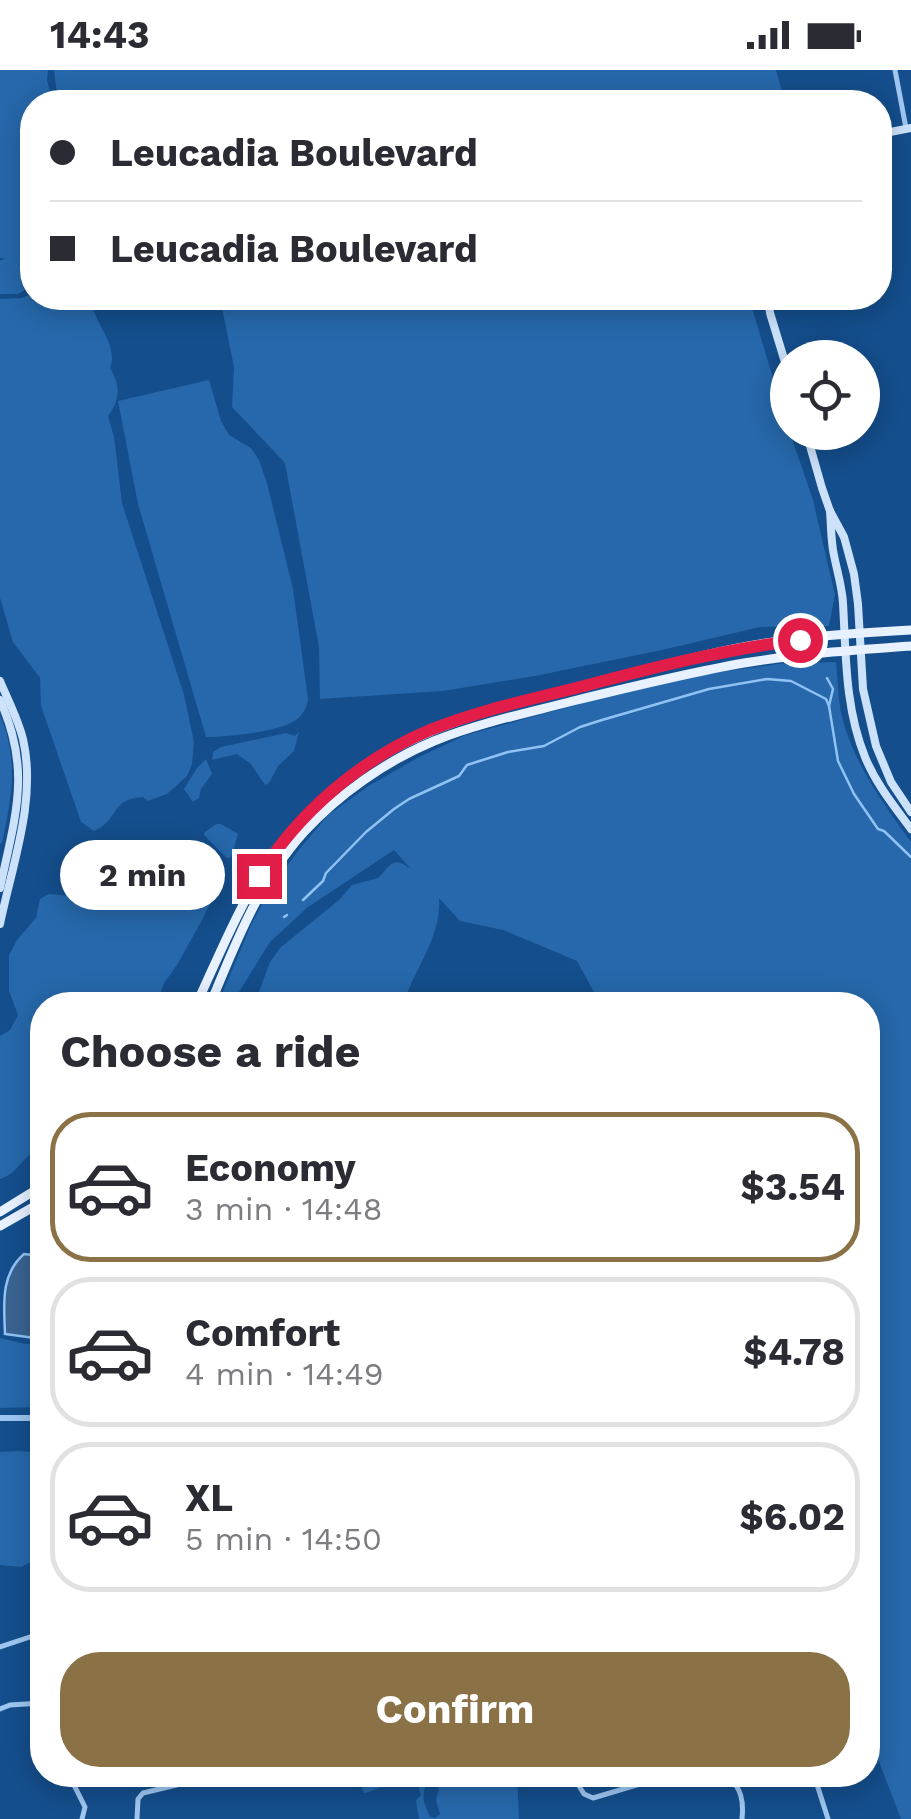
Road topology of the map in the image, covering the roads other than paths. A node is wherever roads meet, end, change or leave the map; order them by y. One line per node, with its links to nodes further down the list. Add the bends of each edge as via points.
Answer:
1 (894, 71): 2 (street)
2 (909, 127)
3 (771, 310): 4 (main road)
4 (779, 340)
5 (811, 450): 6 (main road)
6 (830, 511): 8 (main road, via 850,556); 9 (main road)
7 (911, 630): 8 (main road)
8 (860, 634): 9 (main road); 11 (main road)
9 (843, 635): 12 (main road); 19 (main road, via 650,668 478,714 382,754 324,798 271,856)
10 (911, 646): 11 (main road)
11 (861, 650): 12 (main road); 15 (main road, via 876,746)
12 (846, 652): 16 (main road, via 866,760); 20 (main road, via 653,680 482,725 392,762 332,805 280,862)
13 (0, 681): 18 (main road, via 23,741 27,782)
14 (0, 700): 17 (main road, via 16,743 20,788)
15 (911, 812)
16 (911, 829)
17 (0, 888)
18 (0, 924)
19 (202, 992)
20 (215, 992)
21 (30, 1193): 23 (main road)
22 (30, 1209): 24 (main road)
23 (0, 1212)
24 (0, 1226)
25 (0, 1418): 26 (street)
26 (30, 1418)
27 (30, 1637): 28 (street)
28 (0, 1647)
29 (30, 1704): 30 (street)
30 (0, 1709)
31 (75, 1787): 37 (street)
32 (168, 1787): 38 (street, via 143,1793)
33 (580, 1787): 34 (street, via 593,1798)
34 (630, 1787)
35 (739, 1787): 39 (street)
36 (818, 1787): 40 (street)
37 (82, 1819)
38 (136, 1819)
39 (742, 1819)
40 (828, 1819)

